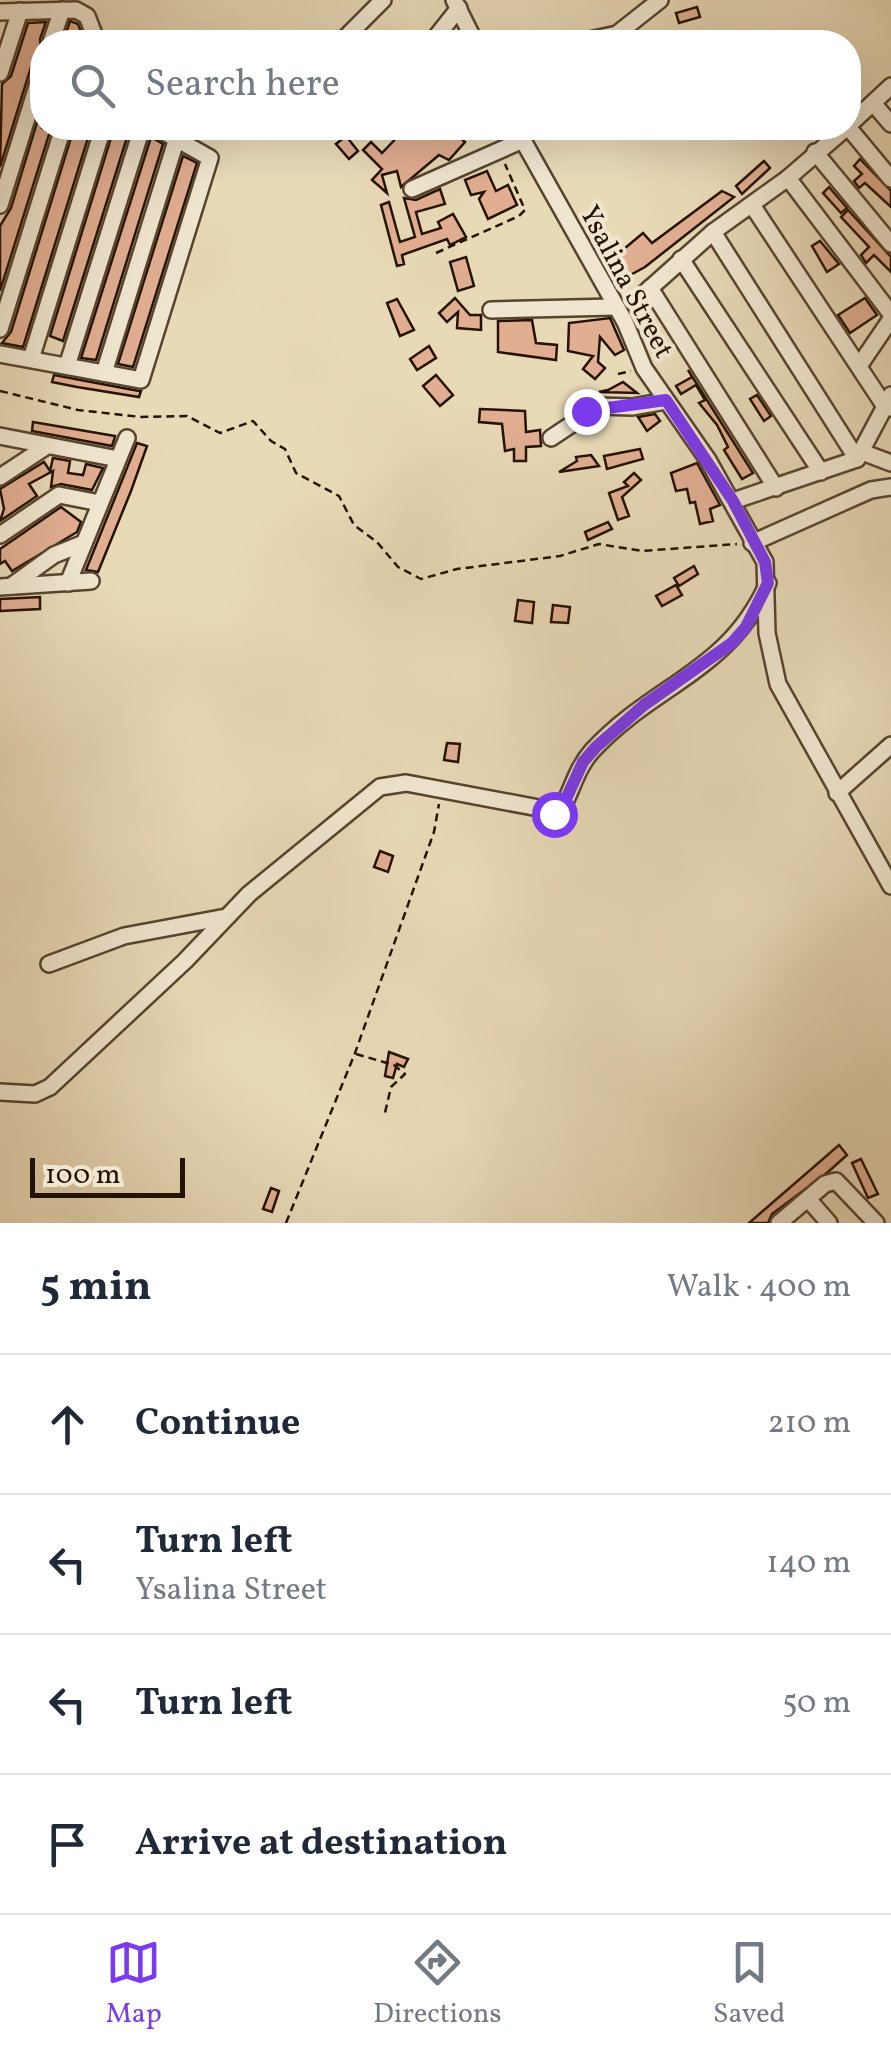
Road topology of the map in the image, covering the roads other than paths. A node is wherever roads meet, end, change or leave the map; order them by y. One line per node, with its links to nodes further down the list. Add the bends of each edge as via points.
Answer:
1 (382, 0): 9 (street)
2 (660, 0): 12 (street)
3 (456, 4): 10 (street); 11 (street)
4 (62, 10): 5 (street); 7 (street); 8 (street, via 82,12)
5 (20, 11): 6 (street); 13 (street)
6 (0, 12)
7 (55, 30)
8 (89, 30)
9 (352, 30)
10 (440, 30)
11 (468, 30)
12 (623, 30)
13 (0, 74)
14 (891, 86): 15 (street)
15 (872, 103): 17 (street); 18 (street)
16 (30, 109): 31 (street)
17 (861, 114)
18 (891, 124)
19 (58, 140): 39 (street)
20 (99, 140): 41 (street)
21 (138, 140): 42 (street)
22 (512, 140): 30 (street)
23 (523, 140): 36 (street, Ysalina Street)
24 (831, 140): 27 (street)
25 (859, 140): 29 (street)
26 (176, 141): 44 (street); 44 (street, via 210,158 141,380)
27 (816, 152): 28 (street); 34 (street)
28 (788, 178): 32 (street); 38 (street)
29 (891, 179)
30 (412, 189)
31 (0, 206)
32 (752, 206): 33 (street); 43 (street)
33 (714, 232): 35 (street); 51 (street)
34 (891, 244)
35 (681, 260): 54 (street); 56 (street, via 644,294)
36 (614, 307): 37 (street); 45 (street, Ysalina Street)
37 (491, 310)
38 (891, 317): 43 (street)
39 (0, 328)
40 (0, 354): 41 (street)
41 (30, 359): 42 (street)
42 (67, 366): 44 (street)
43 (859, 366): 46 (street)
44 (104, 373)
45 (666, 400): 49 (street, via 599,406); 58 (street, Ysalina Street)
46 (889, 402): 51 (street)
47 (0, 436): 50 (street)
48 (127, 438): 52 (street)
49 (551, 438)
50 (47, 446): 52 (street); 55 (street)
51 (860, 455): 53 (street); 54 (street)
52 (118, 459): 59 (street)
53 (891, 462)
54 (821, 472): 56 (street)
55 (0, 477)
56 (776, 488): 58 (street)
57 (891, 488): 62 (street, via 871,490)
58 (733, 501): 62 (street, Ysalina Street)
59 (100, 503): 60 (street, via 59,495); 61 (street)
60 (0, 536)
61 (84, 543): 64 (street); 66 (street)
62 (752, 543): 65 (street, Ysalina Street, via 765,562)
63 (91, 582): 64 (street)
64 (68, 583): 66 (street)
65 (768, 583): 68 (street, Ysalina Street, via 767,633 778,684); 70 (street, via 732,643 596,747 560,812 406,783 380,787)
66 (6, 587)
67 (891, 745): 68 (street)
68 (837, 793): 69 (street, Ysalina Street)
69 (891, 886)
70 (226, 917): 71 (street, via 124,936); 72 (street, via 50,1087)
71 (49, 964)
72 (0, 1092)
73 (808, 1199): 74 (street, via 836,1181); 75 (street); 76 (street)
74 (867, 1220)
75 (779, 1223)
76 (829, 1223)

